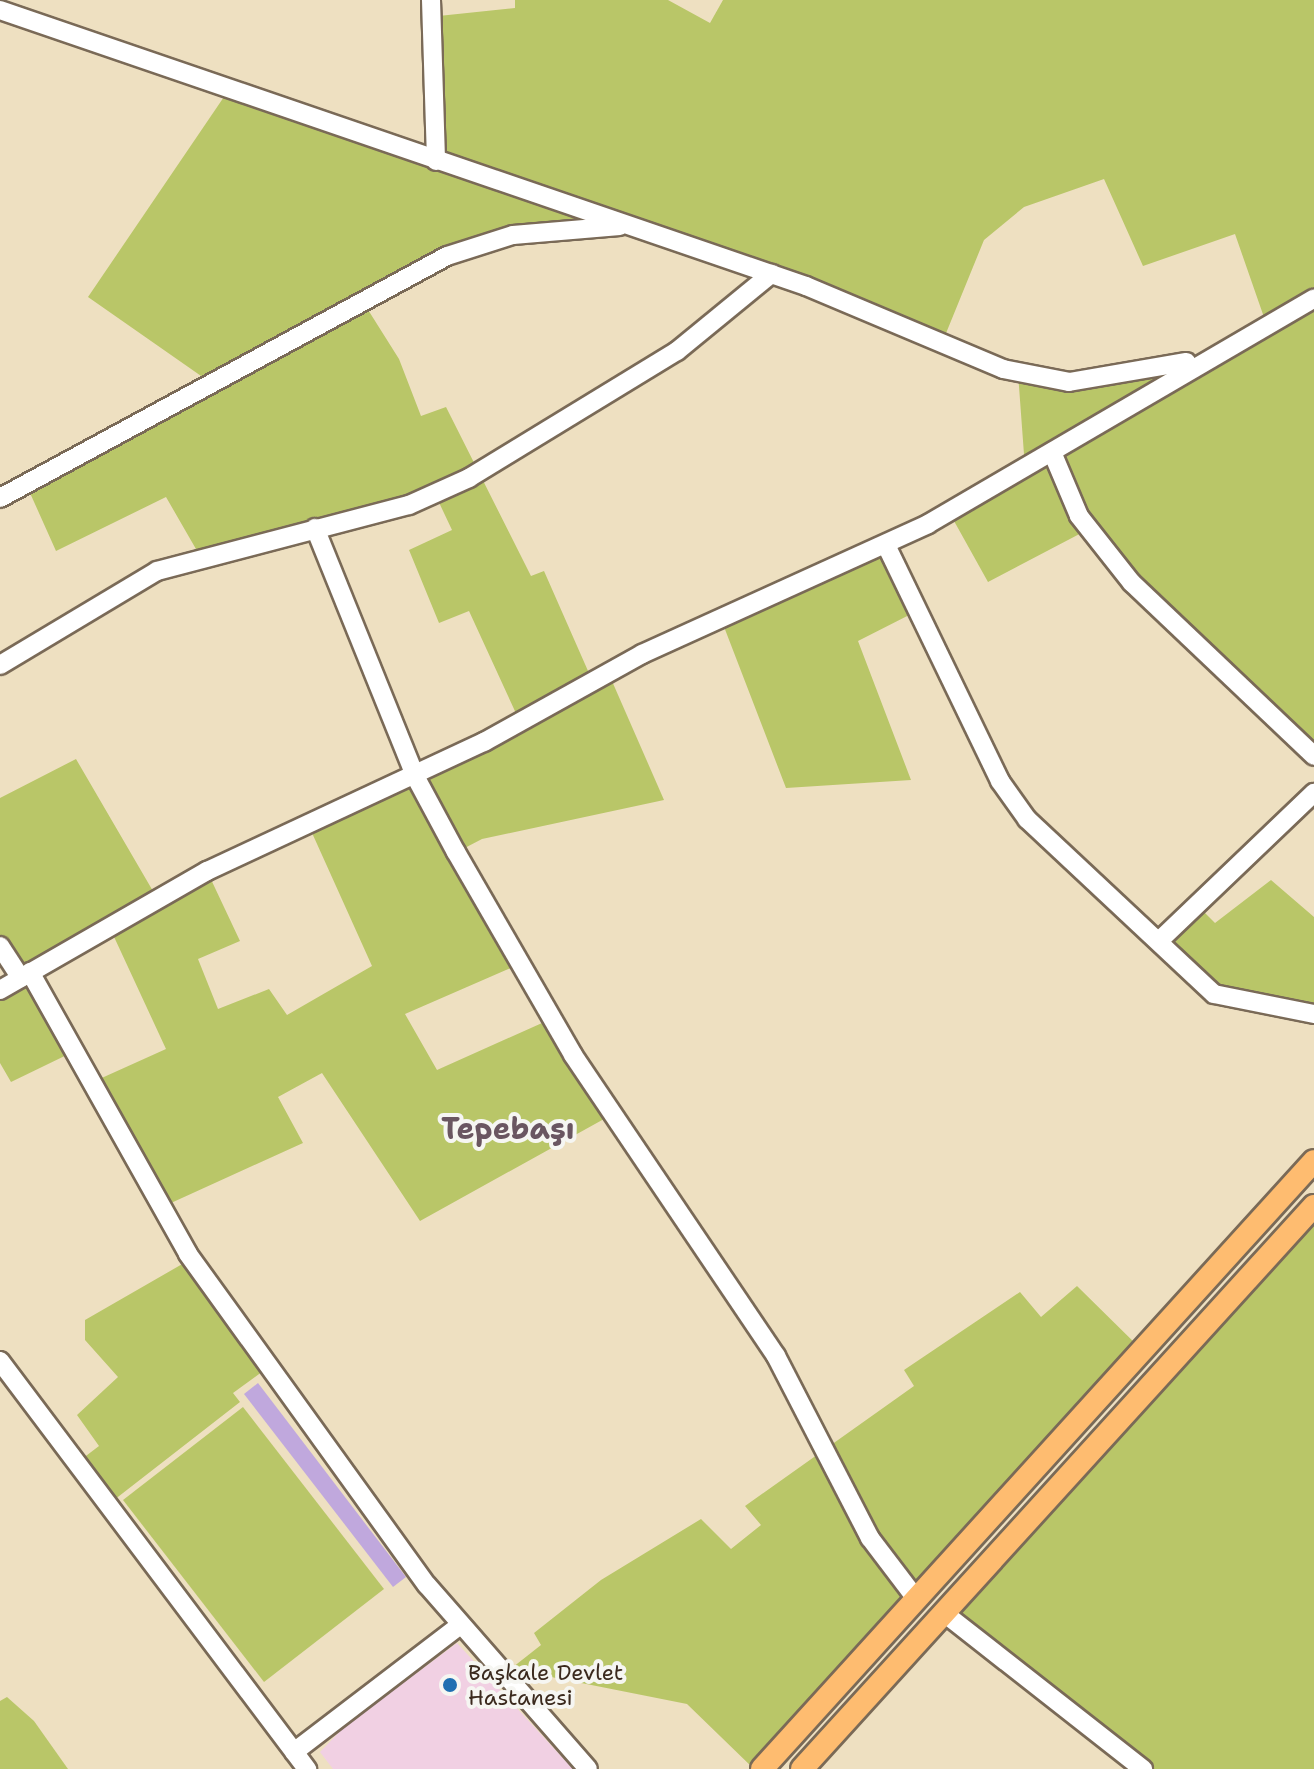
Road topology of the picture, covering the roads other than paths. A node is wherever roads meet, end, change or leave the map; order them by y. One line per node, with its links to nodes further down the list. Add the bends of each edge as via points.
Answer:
1 (431, 0): 3 (street)
2 (0, 10): 3 (street)
3 (436, 161): 4 (street)
4 (626, 225): 5 (street); 9 (street, via 513,235 457,252)
5 (771, 274): 7 (street, via 940,348 1047,380 1131,376); 10 (street, via 677,351 481,472 409,505)
6 (1314, 298): 7 (street)
7 (1215, 353): 8 (street)
8 (1052, 452): 11 (street); 13 (street, via 1079,516 1132,583)
9 (0, 498)
10 (315, 528): 12 (street, via 157,571); 14 (street)
11 (886, 545): 14 (street, via 642,654); 16 (street, via 1010,798)
12 (0, 665)
13 (1314, 756)
14 (415, 776): 18 (street, via 207,871); 24 (street, via 551,1019 745,1305 870,1538)
15 (1314, 793): 16 (street)
16 (1160, 940): 20 (street, via 1214,994)
17 (0, 946): 18 (street)
18 (26, 975): 19 (street); 26 (street, via 188,1254)
19 (0, 990)
20 (1314, 1014)
21 (1314, 1161): 24 (main road)
22 (1314, 1206): 25 (main road)
23 (0, 1361): 27 (street)
24 (917, 1600): 30 (main road)
25 (944, 1613): 31 (main road); 32 (street)
26 (460, 1625): 27 (street); 29 (street)
27 (294, 1752): 28 (street)
28 (307, 1769)
29 (588, 1769)
30 (762, 1769)
31 (802, 1769)
32 (1143, 1769)

